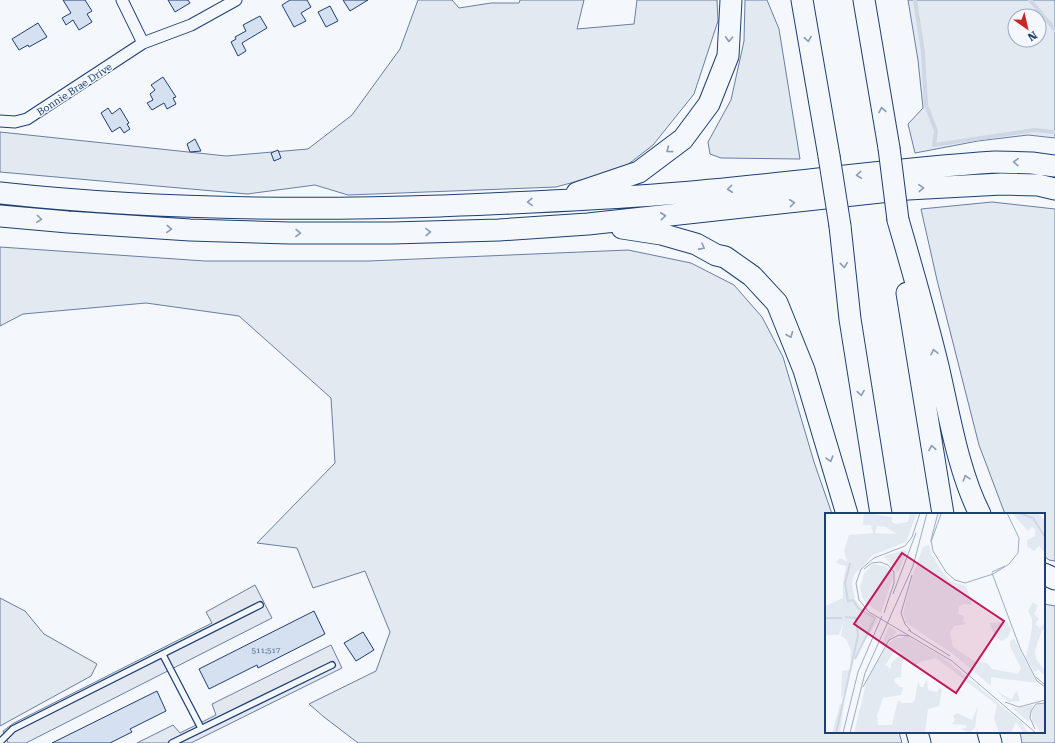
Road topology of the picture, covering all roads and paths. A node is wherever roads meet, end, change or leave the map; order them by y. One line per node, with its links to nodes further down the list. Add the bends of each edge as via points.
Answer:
1 (122, 0): 6 (street)
2 (236, 0): 6 (street, Bonnie Brae Drive, via 191,25)
3 (731, 0): 11 (highway, one-way to 11, via 728,56 709,104 683,139 639,172)
4 (802, 0): 16 (highway, one-way to 16, bridge, via 840,226 850,319)
5 (864, 0): 13 (highway, one-way to 5, bridge, via 890,148)
6 (143, 43): 7 (street, Bonnie Brae Drive, via 27,119 15,122)
7 (0, 121)
8 (1055, 166): 11 (highway, one-way to 11, via 1020,162 982,163 694,192)
9 (1055, 189): 14 (highway, one-way to 9, via 908,189 1002,184)
10 (0, 193): 11 (highway, one-way to 10, via 393,207 235,208 120,203)
11 (552, 201)
12 (0, 216): 14 (highway, one-way to 14, via 129,226 296,233 446,232)
13 (898, 220): 17 (highway, one-way to 13, via 910,314); 18 (highway, one-way to 13, via 960,457 930,331)
14 (596, 224): 15 (highway, one-way to 15, via 661,234 696,244 725,258 752,276 777,303 804,370)
15 (846, 513)
16 (881, 513)
17 (943, 513)
18 (980, 513)
19 (1045, 574): 20 (highway)
20 (1055, 579)
21 (260, 606): 22 (lane)
22 (163, 655): 24 (lane); 28 (lane, via 13,729)
23 (332, 665): 24 (lane)
24 (201, 728): 29 (lane)
25 (916, 733): 30 (highway)
26 (926, 733): 31 (highway)
27 (988, 733): 32 (highway)
28 (0, 742)
29 (172, 743)
30 (920, 743)
31 (929, 743)
32 (991, 743)

